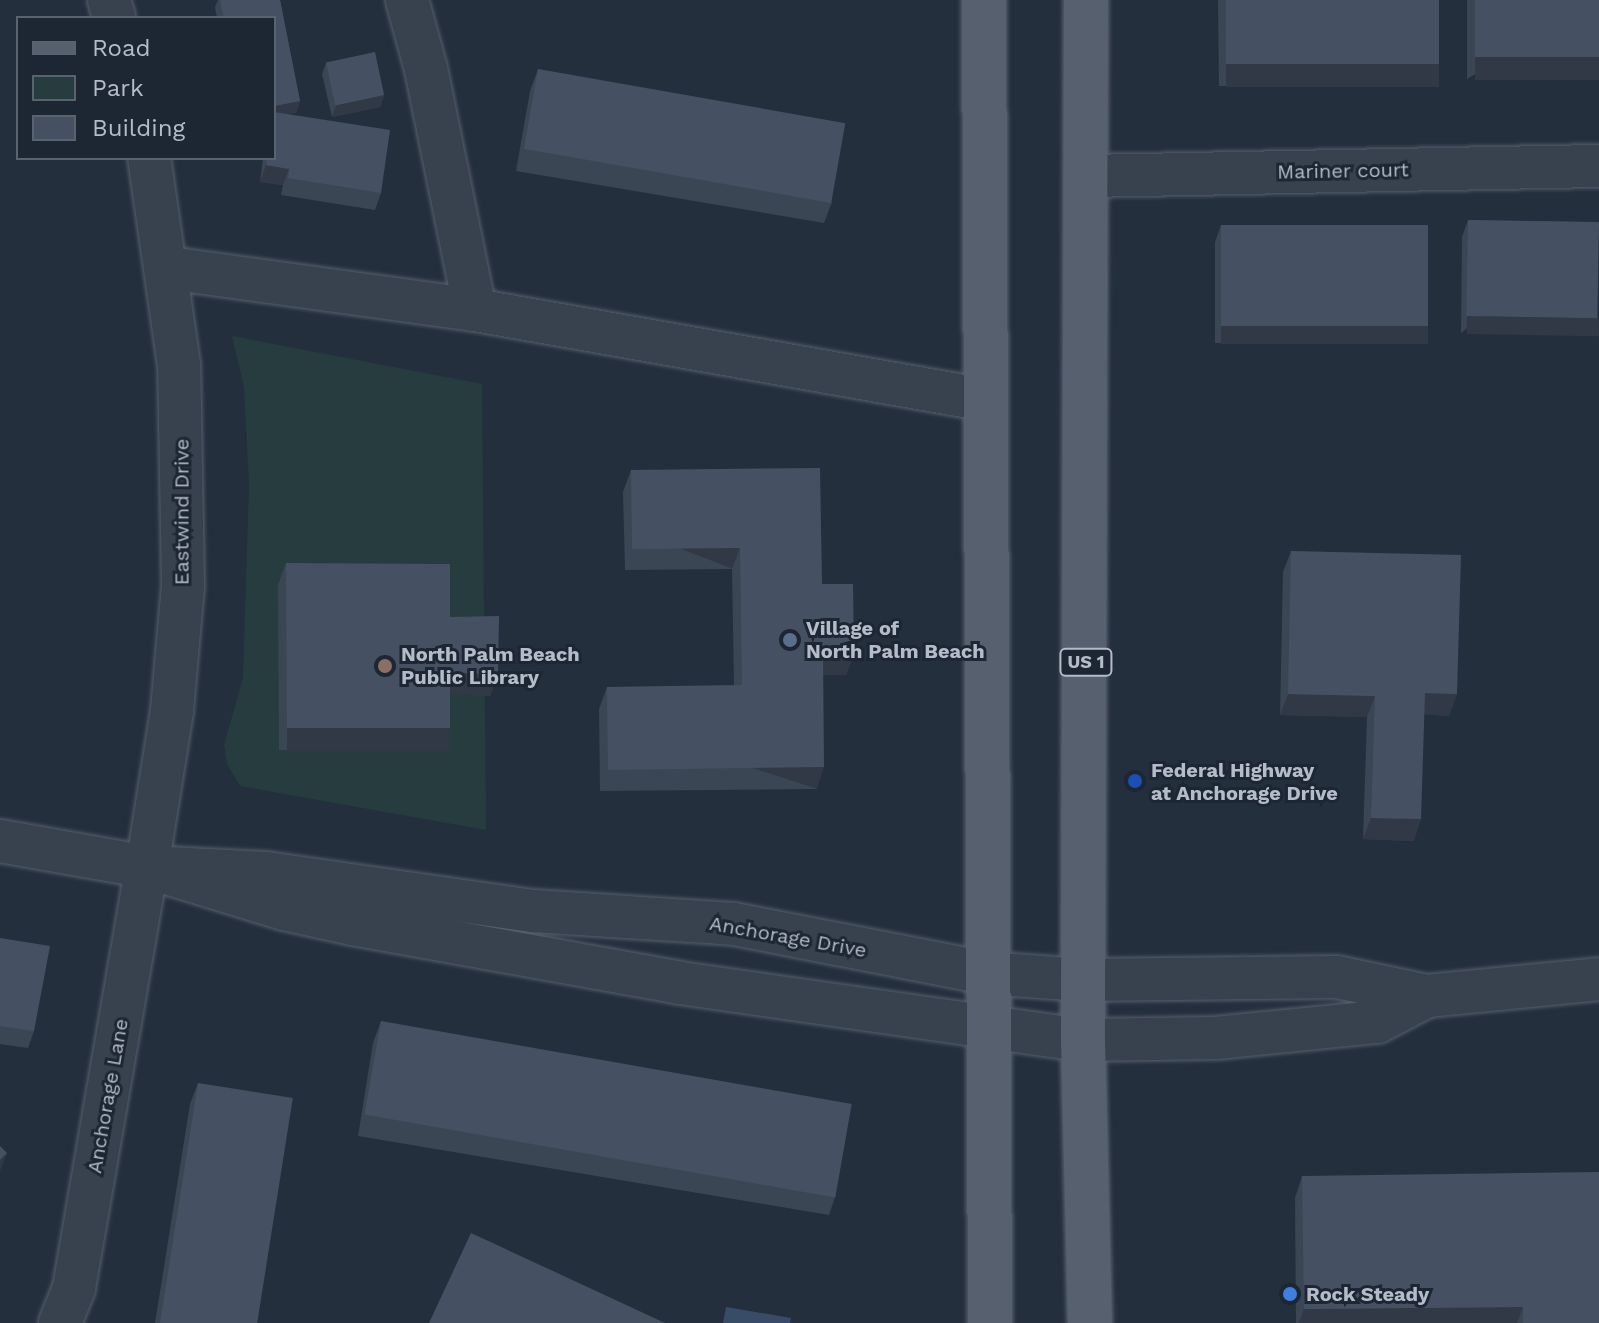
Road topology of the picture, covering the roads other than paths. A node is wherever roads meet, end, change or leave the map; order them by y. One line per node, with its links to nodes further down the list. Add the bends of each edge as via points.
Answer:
1 (407, 0): 8 (street)
2 (984, 0): 9 (main road)
3 (1086, 0): 6 (main road, US 1 / US 1)
4 (149, 160): 7 (street, Eastwind Drive)
5 (1599, 166): 6 (street, Mariner court)
6 (1086, 176): 14 (main road, US 1 / US 1)
7 (168, 268): 8 (street); 11 (street, Eastwind Drive, via 185,475 183,586 172,711)
8 (475, 310): 9 (street)
9 (986, 400): 12 (main road)
10 (0, 841): 11 (street, Anchorage Drive)
11 (147, 867): 12 (street, Anchorage Drive, via 266,873 534,911 734,924); 16 (street, Anchorage Drive, via 353,924 680,983); 18 (street, Anchorage Lane, via 74,1288)
12 (985, 973): 14 (street, Anchorage Drive); 16 (main road)
13 (1599, 979): 15 (street)
14 (1083, 980): 15 (street, Anchorage Drive, via 1337,977); 17 (main road, US 1 / US 1)
15 (1427, 996): 17 (street, Anchorage Drive, via 1377,1022 1216,1038)
16 (986, 1028): 17 (street, Anchorage Drive); 19 (main road)
17 (1083, 1040): 20 (main road, US 1 / US 1)
18 (60, 1323)
19 (990, 1323)
20 (1090, 1323)

